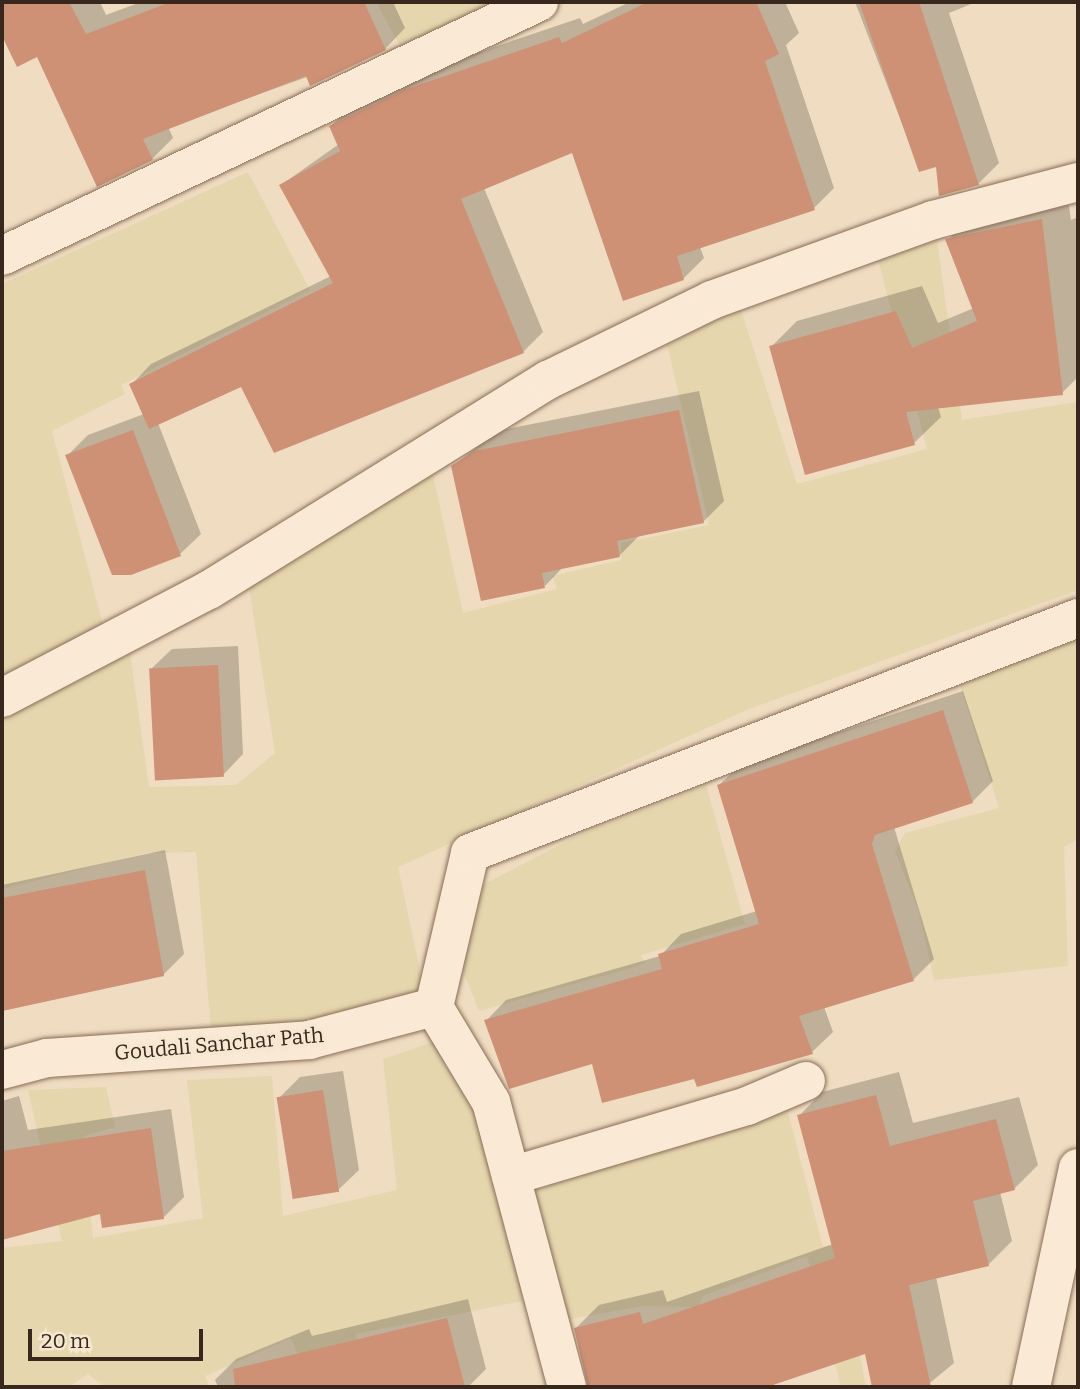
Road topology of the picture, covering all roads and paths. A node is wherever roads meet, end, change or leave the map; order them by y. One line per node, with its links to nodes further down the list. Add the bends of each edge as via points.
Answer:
1 (539, 2): 3 (street)
2 (1078, 183): 5 (street, via 933,220 712,300 548,380 209,590)
3 (2, 256)
4 (1078, 618): 6 (street, via 470,853)
5 (2, 698)
6 (435, 1007): 7 (street, Goudali Sanchar Path, via 309,1040 47,1058); 10 (street, via 491,1102)
7 (2, 1070)
8 (806, 1081): 10 (street, via 747,1106)
9 (1078, 1168): 12 (street)
10 (511, 1176): 11 (street)
11 (567, 1387)
12 (1031, 1387)

